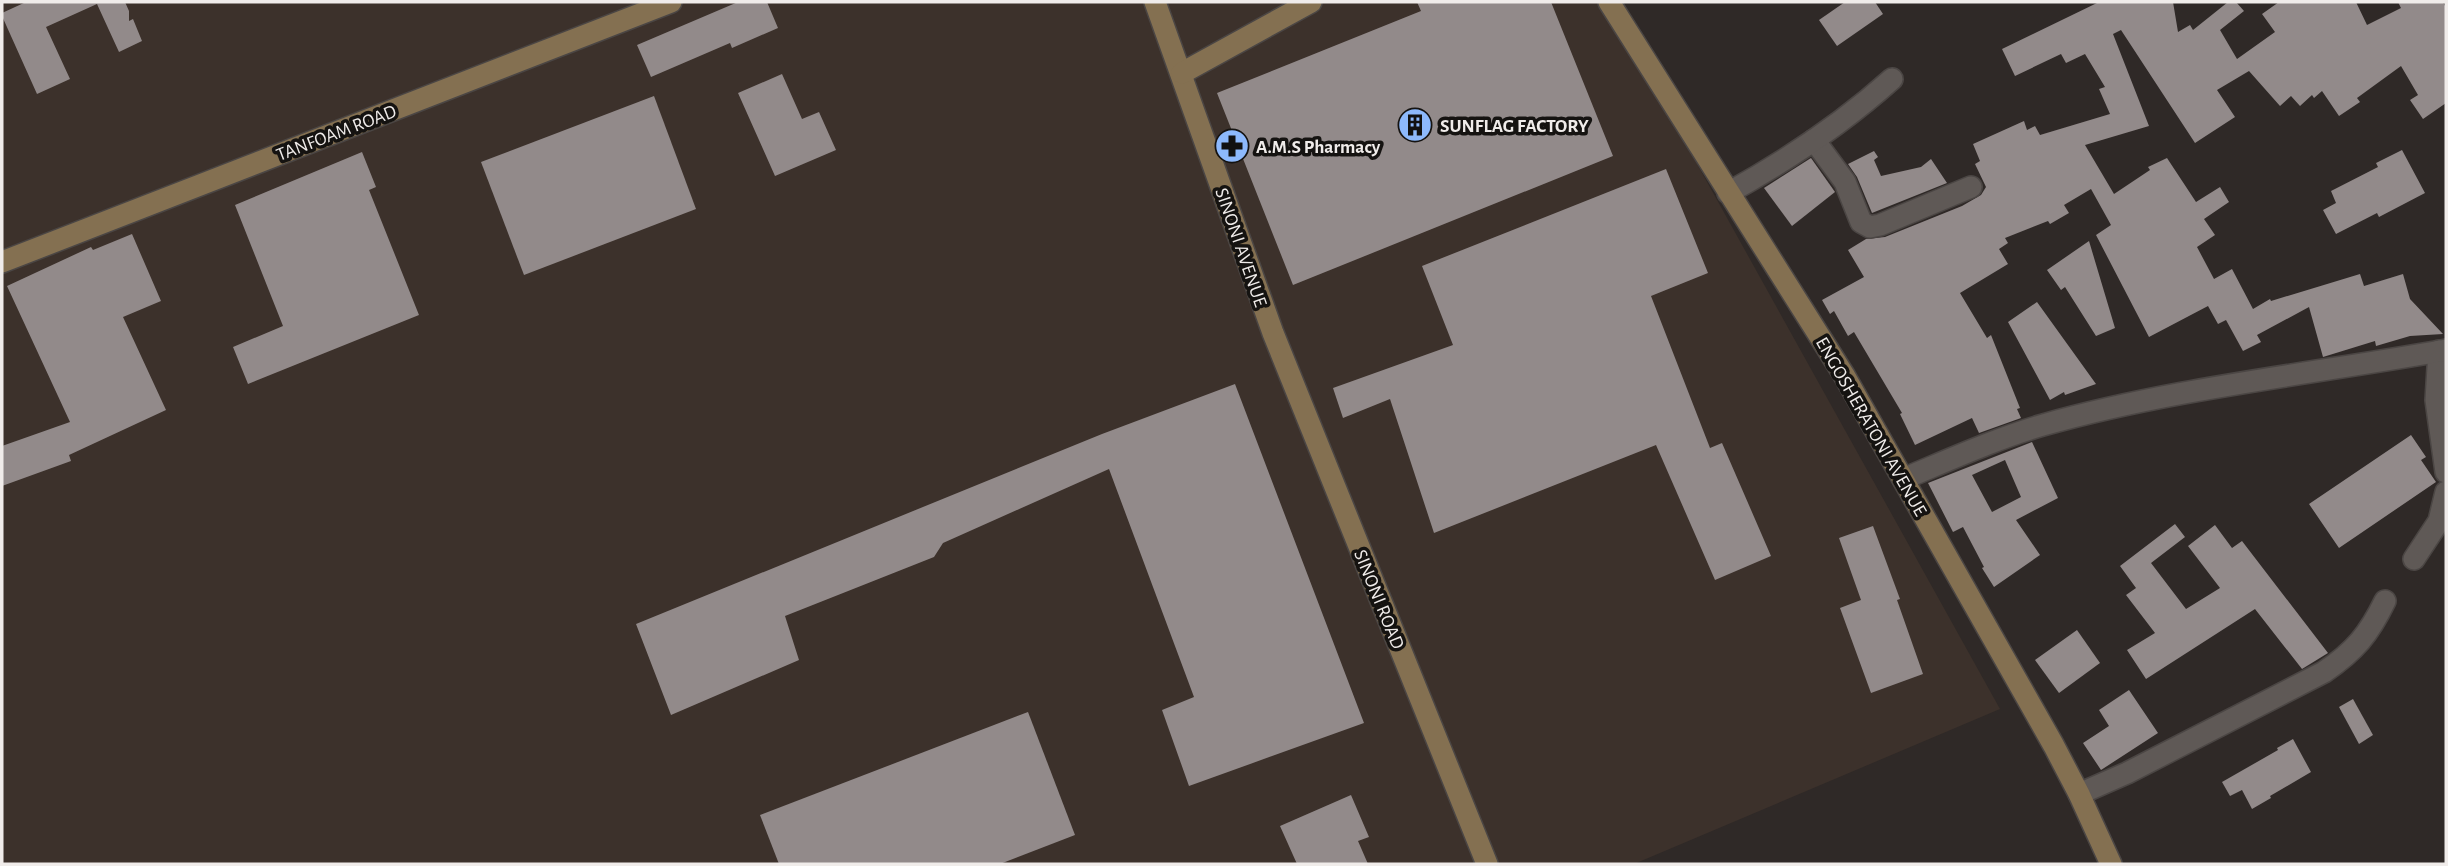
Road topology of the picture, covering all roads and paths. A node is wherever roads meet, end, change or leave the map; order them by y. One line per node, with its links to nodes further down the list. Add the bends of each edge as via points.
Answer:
1 (671, 2): 10 (street, TANFOAM ROAD)
2 (1155, 2): 5 (street, SINONI AVENUE)
3 (1311, 2): 5 (street)
4 (1609, 2): 9 (street, ENGOSHERATONI AVENUE)
5 (1182, 74): 11 (street, SINONI AVENUE)
6 (1892, 79): 7 (street)
7 (1814, 140): 8 (street, via 1845,182 1861,222 1870,227); 9 (street)
8 (1971, 187)
9 (1728, 192): 14 (street, ENGOSHERATONI AVENUE, via 1797,297)
10 (2, 262)
11 (1273, 333): 19 (street, SINONI ROAD)
12 (2443, 350): 13 (street, via 2436,400); 14 (street, via 2077,416 2014,434)
13 (2446, 472)
14 (1903, 479): 18 (street, ENGOSHERATONI AVENUE)
15 (2446, 492): 16 (street, via 2439,521)
16 (2414, 559)
17 (2385, 601): 18 (street, via 2363,640 2324,672)
18 (2079, 794): 20 (street, ENGOSHERATONI AVENUE)
19 (1486, 864)
20 (2111, 864)

